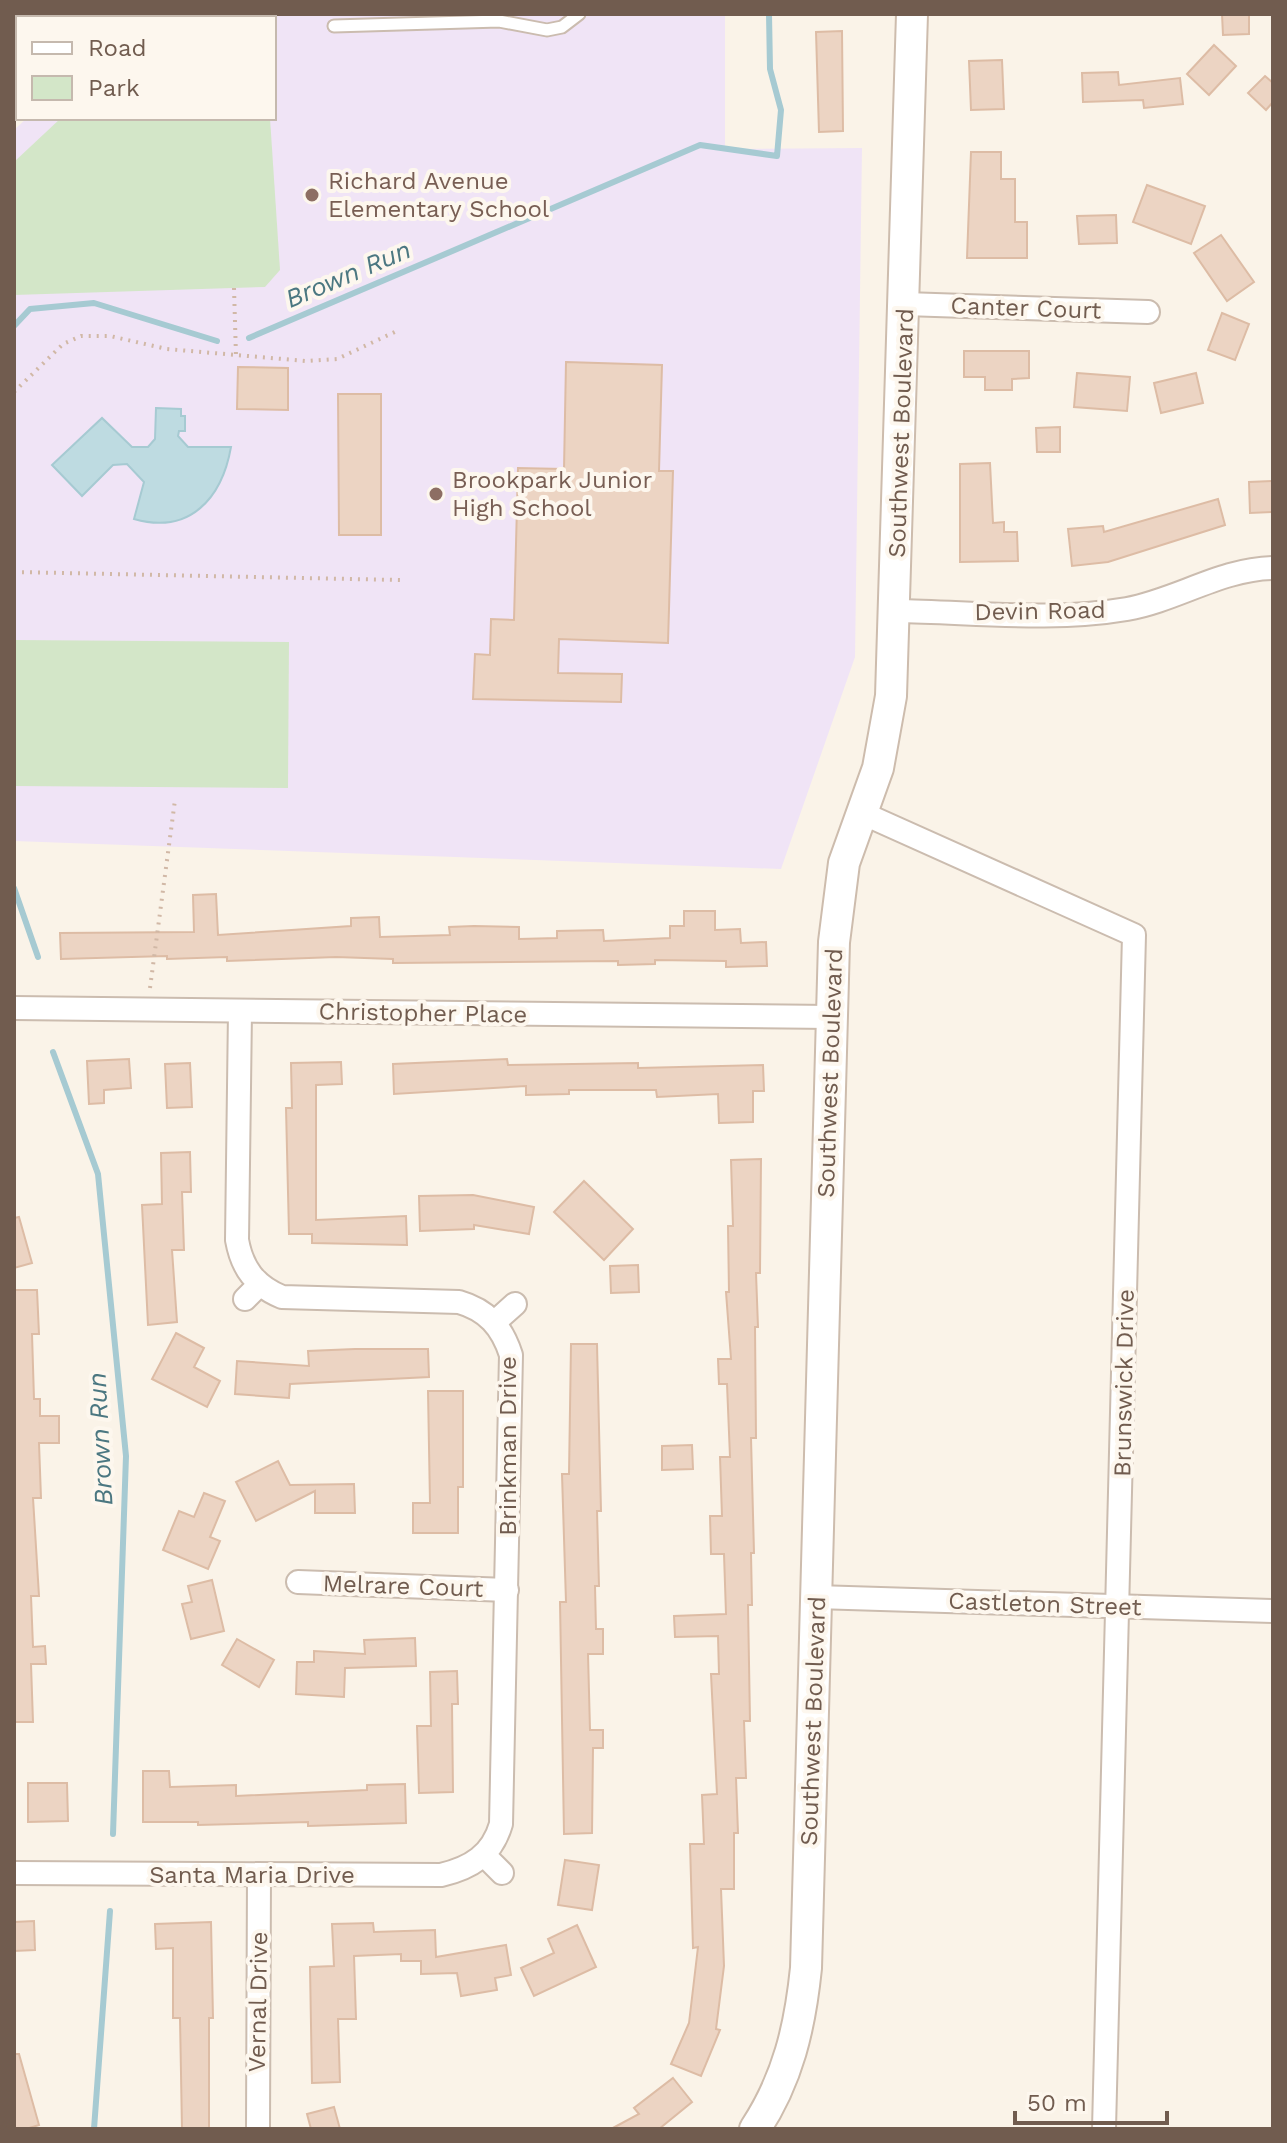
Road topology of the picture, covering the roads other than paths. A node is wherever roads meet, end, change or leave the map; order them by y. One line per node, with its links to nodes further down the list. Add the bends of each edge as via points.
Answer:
1 (579, 14): 3 (lane, via 562,27 547,30 499,21)
2 (912, 14): 4 (street, Southwest Boulevard)
3 (334, 26)
4 (905, 304): 5 (street, Canter Court); 7 (street, Southwest Boulevard)
5 (1148, 312)
6 (1273, 568): 7 (street, Devin Road, via 1240,571 1130,608 1092,613)
7 (896, 611): 8 (street, Southwest Boulevard, via 887,731)
8 (862, 813): 11 (street, Southwest Boulevard, via 837,900); 17 (street, Brunswick Drive, via 1134,935)
9 (14, 1008): 10 (street, Christopher Place)
10 (240, 1011): 11 (street, Christopher Place); 13 (street, Brinkman Drive, via 237,1240 252,1292 459,1302)
11 (831, 1017): 16 (street, Southwest Boulevard)
12 (515, 1304): 13 (street)
13 (495, 1322): 15 (street, Brinkman Drive, via 511,1355 513,1382)
14 (298, 1582): 15 (street, Melrare Court)
15 (507, 1590): 19 (street, Brinkman Drive, via 502,1811 498,1835)
16 (816, 1597): 17 (street, Castleton Street); 24 (street, Southwest Boulevard, via 803,1999 785,2073)
17 (1119, 1607): 18 (street, Castleton Street); 25 (street, Brunswick Drive)
18 (1273, 1611)
19 (484, 1855): 21 (street); 22 (street, Santa Maria Drive, via 465,1869 441,1875)
20 (14, 1873): 22 (street, Santa Maria Drive)
21 (502, 1873)
22 (259, 1875): 23 (street, Vernal Drive)
23 (258, 2129)
24 (755, 2129)
25 (1104, 2129)

